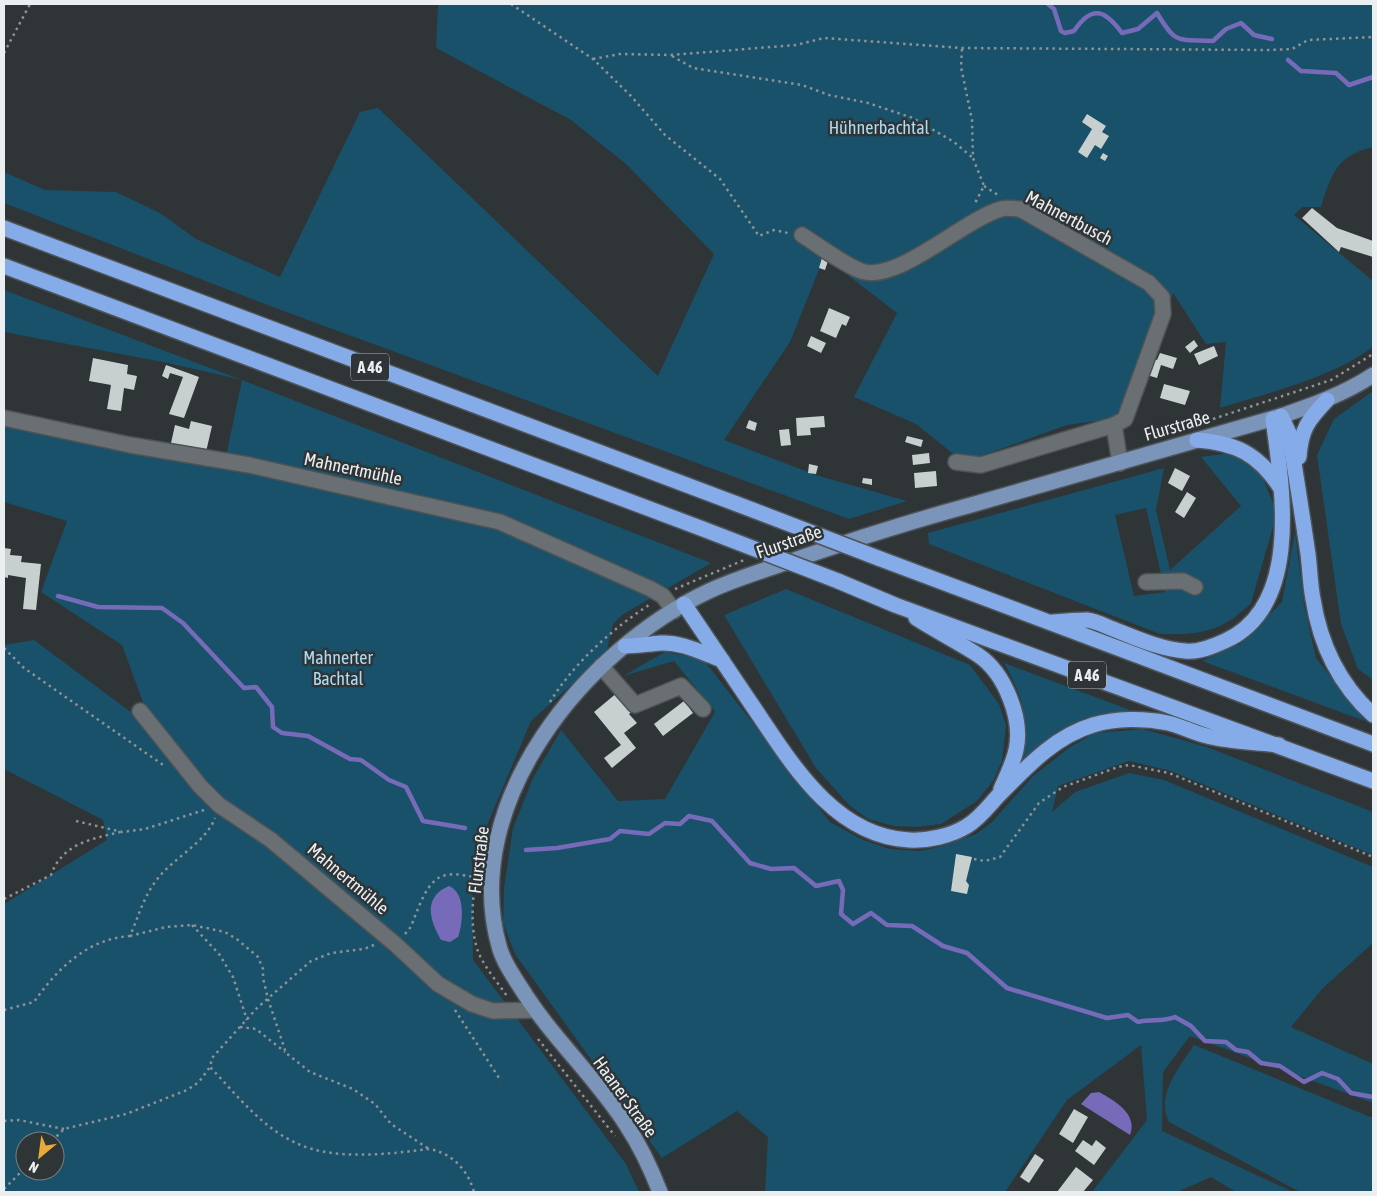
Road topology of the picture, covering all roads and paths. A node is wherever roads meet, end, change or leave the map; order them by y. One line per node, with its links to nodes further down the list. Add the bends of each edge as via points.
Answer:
1 (30, 4): 5 (path)
2 (511, 4): 7 (path)
3 (1373, 37): 4 (path, via 1308,40 1292,49 1268,50)
4 (962, 48): 6 (path, via 824,38 796,44); 8 (path, via 961,67 972,120)
5 (4, 54)
6 (671, 55): 7 (path, via 620,54); 8 (path, via 693,68 802,84 829,95 868,102 913,118 954,142)
7 (593, 58): 11 (path, via 665,135 720,178 759,236 774,230)
8 (973, 158): 9 (path, via 984,186)
9 (963, 226): 11 (lane, Mahnertbusch, via 893,270 877,273 862,271); 17 (lane, Mahnertbusch, via 1003,208 1020,209 1149,283 1162,298 1163,314 1125,419)
10 (4, 228): 27 (highway, A 46, bridge)
11 (802, 235)
12 (4, 266): 25 (highway, A 46, bridge, via 703,529)
13 (1373, 375): 14 (main road, Flurstraße)
14 (1327, 400): 15 (main road, Flurstraße); 21 (highway, via 1308,421 1300,437)
15 (1277, 417): 18 (main road, Flurstraße); 21 (highway, via 1289,434); 22 (highway)
16 (4, 418): 26 (lane, Mahnertmühle, via 130,445 249,465 500,522 651,589)
17 (1114, 426): 19 (lane, via 981,465); 20 (lane)
18 (1197, 440): 20 (main road, Flurstraße); 22 (highway, via 1218,441 1253,456 1269,470)
19 (956, 462)
20 (1120, 463): 26 (main road, Flurstraße, via 901,524 742,578)
21 (1297, 478): 34 (highway, via 1319,630 1330,658 1348,687)
22 (1283, 492): 27 (highway, via 1282,536 1270,594 1258,616 1236,636 1212,647 1187,652 1159,647 1089,620)
23 (1146, 582): 24 (lane, via 1183,581)
24 (1195, 587)
25 (895, 605): 36 (highway, A 46); 39 (highway, via 979,656 997,674 1017,727 1016,749)
26 (679, 608): 28 (main road, Flurstraße); 30 (highway)
27 (1046, 622): 35 (highway, A 46)
28 (625, 646): 30 (highway, via 681,645); 31 (main road, Flurstraße)
29 (4, 648): 37 (path, via 24,668)
30 (722, 660): 39 (highway, via 820,797 865,830 894,839 921,840 946,835 967,826)
31 (601, 666): 32 (lane, via 635,705 681,686); 53 (main road, Flurstraße, via 561,711 528,762 512,794 497,844 492,895 500,948 508,968)
32 (703, 710)
33 (140, 711): 40 (lane, Mahnertmühle)
34 (1373, 715)
35 (1373, 744)
36 (1279, 745): 38 (highway, A 46); 39 (highway, via 1208,736 1169,723 1116,720 1092,725 1046,750)
37 (168, 769)
38 (1373, 781)
39 (997, 798)
40 (219, 805): 42 (path, via 144,829); 48 (path, via 214,822 160,875 146,895); 49 (lane, Mahnertmühle, via 271,840)
41 (76, 821): 42 (path)
42 (122, 832): 46 (path, via 72,846 55,862 51,875)
43 (1373, 856): 44 (path, via 1168,773 1129,765 1063,787 1039,804 1000,857)
44 (974, 860)
45 (475, 877): 49 (path, via 447,874 439,878 419,906 410,928)
46 (4, 899)
47 (192, 925): 48 (path, via 166,927); 50 (path, via 225,932 258,957); 54 (path, via 219,954 234,978)
48 (130, 936): 52 (path, via 99,942 85,950 41,990 34,1002)
49 (395, 944): 50 (path, via 380,943 364,949 319,956); 53 (lane, Mahnertmühle, via 438,984 472,1004 493,1011)
50 (268, 999): 54 (path); 57 (path)
51 (454, 1008): 59 (path)
52 (4, 1010)
53 (535, 1010): 56 (main road, Flurstraße)
54 (247, 1020): 55 (path)
55 (240, 1027): 57 (path, via 256,1029); 58 (path, via 212,1058)
56 (549, 1030): 66 (main road, Haaner Straße, via 627,1125)
57 (286, 1053): 62 (path, via 310,1072 353,1089 375,1104 391,1124)
58 (210, 1067): 61 (path, via 199,1082 187,1090 126,1114); 62 (path, via 273,1129 310,1149 379,1155)
59 (501, 1081)
60 (4, 1121): 61 (path, via 19,1120)
61 (64, 1129)
62 (429, 1150): 65 (path, via 450,1156 462,1168)
63 (15, 1178): 64 (path)
64 (4, 1189)
65 (474, 1192)
66 (660, 1192)

